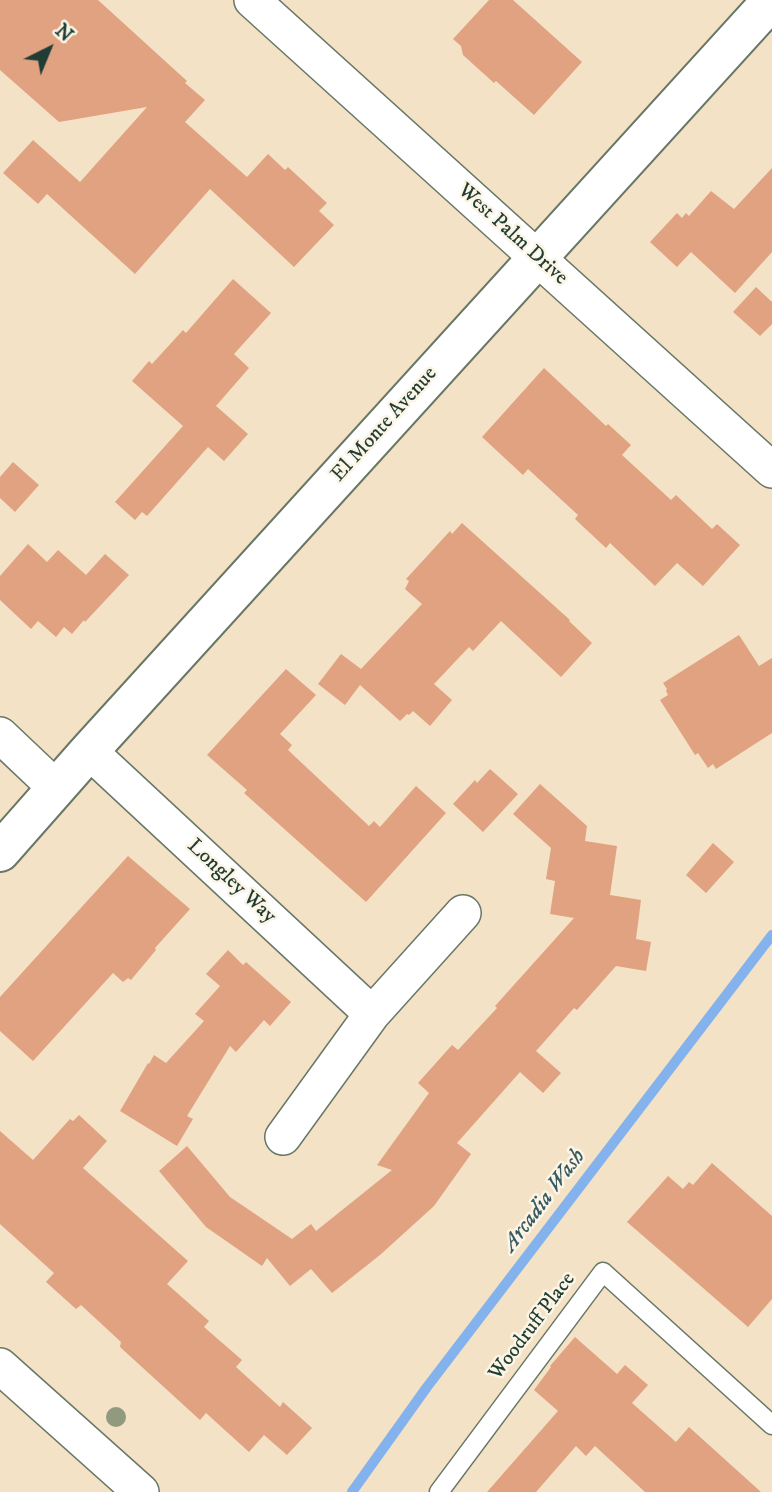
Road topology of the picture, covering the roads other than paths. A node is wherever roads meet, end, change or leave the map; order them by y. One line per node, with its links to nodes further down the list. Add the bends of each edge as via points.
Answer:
1 (252, 0): 3 (street, West Palm Drive)
2 (772, 0): 3 (street, El Monte Avenue)
3 (537, 257): 4 (street, West Palm Drive); 6 (street, El Monte Avenue)
4 (772, 470)
5 (0, 735): 7 (street)
6 (89, 751): 7 (street, El Monte Avenue); 10 (street, Longley Way)
7 (56, 788): 8 (street, El Monte Avenue)
8 (0, 852)
9 (463, 913): 10 (street)
10 (372, 1014): 11 (street)
11 (283, 1137)
12 (0, 1366): 14 (street)
13 (772, 1425): 15 (lane, Woodruff Place, via 603,1272)
14 (141, 1492)
15 (439, 1492)

